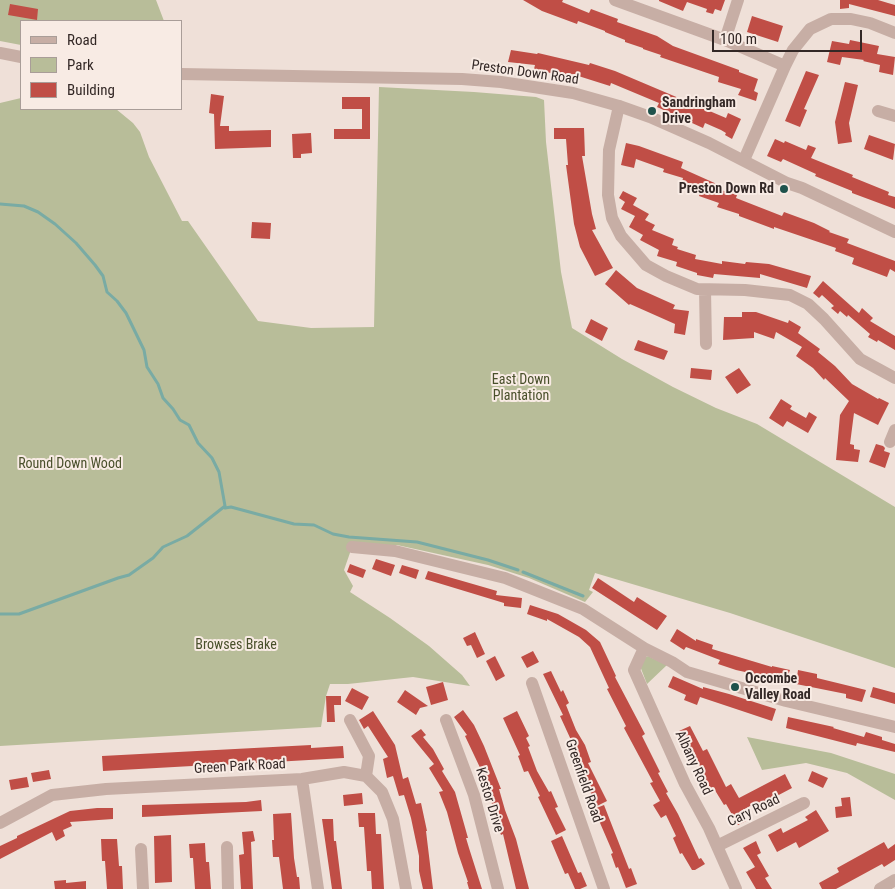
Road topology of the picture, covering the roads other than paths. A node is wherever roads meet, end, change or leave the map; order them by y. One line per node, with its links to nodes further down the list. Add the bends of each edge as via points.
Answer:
1 (615, 0): 4 (street)
2 (738, 0): 4 (street)
3 (895, 33): 7 (street, via 870,23 831,19 810,29)
4 (725, 40): 7 (street)
5 (0, 53): 6 (street)
6 (20, 57)
7 (785, 66): 12 (street)
8 (182, 74): 9 (street, Preston Down Road, via 481,81 573,93)
9 (619, 106): 12 (street, Preston Down Road); 14 (street, via 608,150 608,195 612,218 621,236 646,264 686,286)
10 (878, 111): 11 (street)
11 (895, 116)
12 (744, 160): 13 (street, Preston Down Road)
13 (895, 232)
14 (705, 290): 15 (street); 16 (street, via 790,294 808,304 860,359)
15 (706, 344)
16 (895, 378)
17 (895, 430): 18 (street)
18 (890, 442)
19 (352, 548): 20 (street, via 405,553 505,578 583,609)
20 (644, 648): 24 (street, via 687,672 786,701); 29 (street, Albany Road, via 634,670)
21 (532, 683): 38 (street, Greenfield Road)
22 (350, 720): 25 (street, via 369,756)
23 (446, 720): 37 (street, Kestor Drive, via 474,795)
24 (895, 727)
25 (366, 776): 26 (street, Green Park Road, via 344,772); 36 (street, via 382,792 394,819)
26 (302, 779): 28 (street, Green Park Road, via 113,788 52,795); 35 (street)
27 (804, 803): 29 (street, Cary Road)
28 (0, 824)
29 (717, 846): 39 (street, Albany Road)
30 (227, 847): 34 (street)
31 (141, 848): 33 (street)
32 (895, 880): 40 (street)
33 (143, 889)
34 (228, 889)
35 (318, 889)
36 (406, 889)
37 (498, 889)
38 (604, 889)
39 (736, 889)
40 (880, 889)

